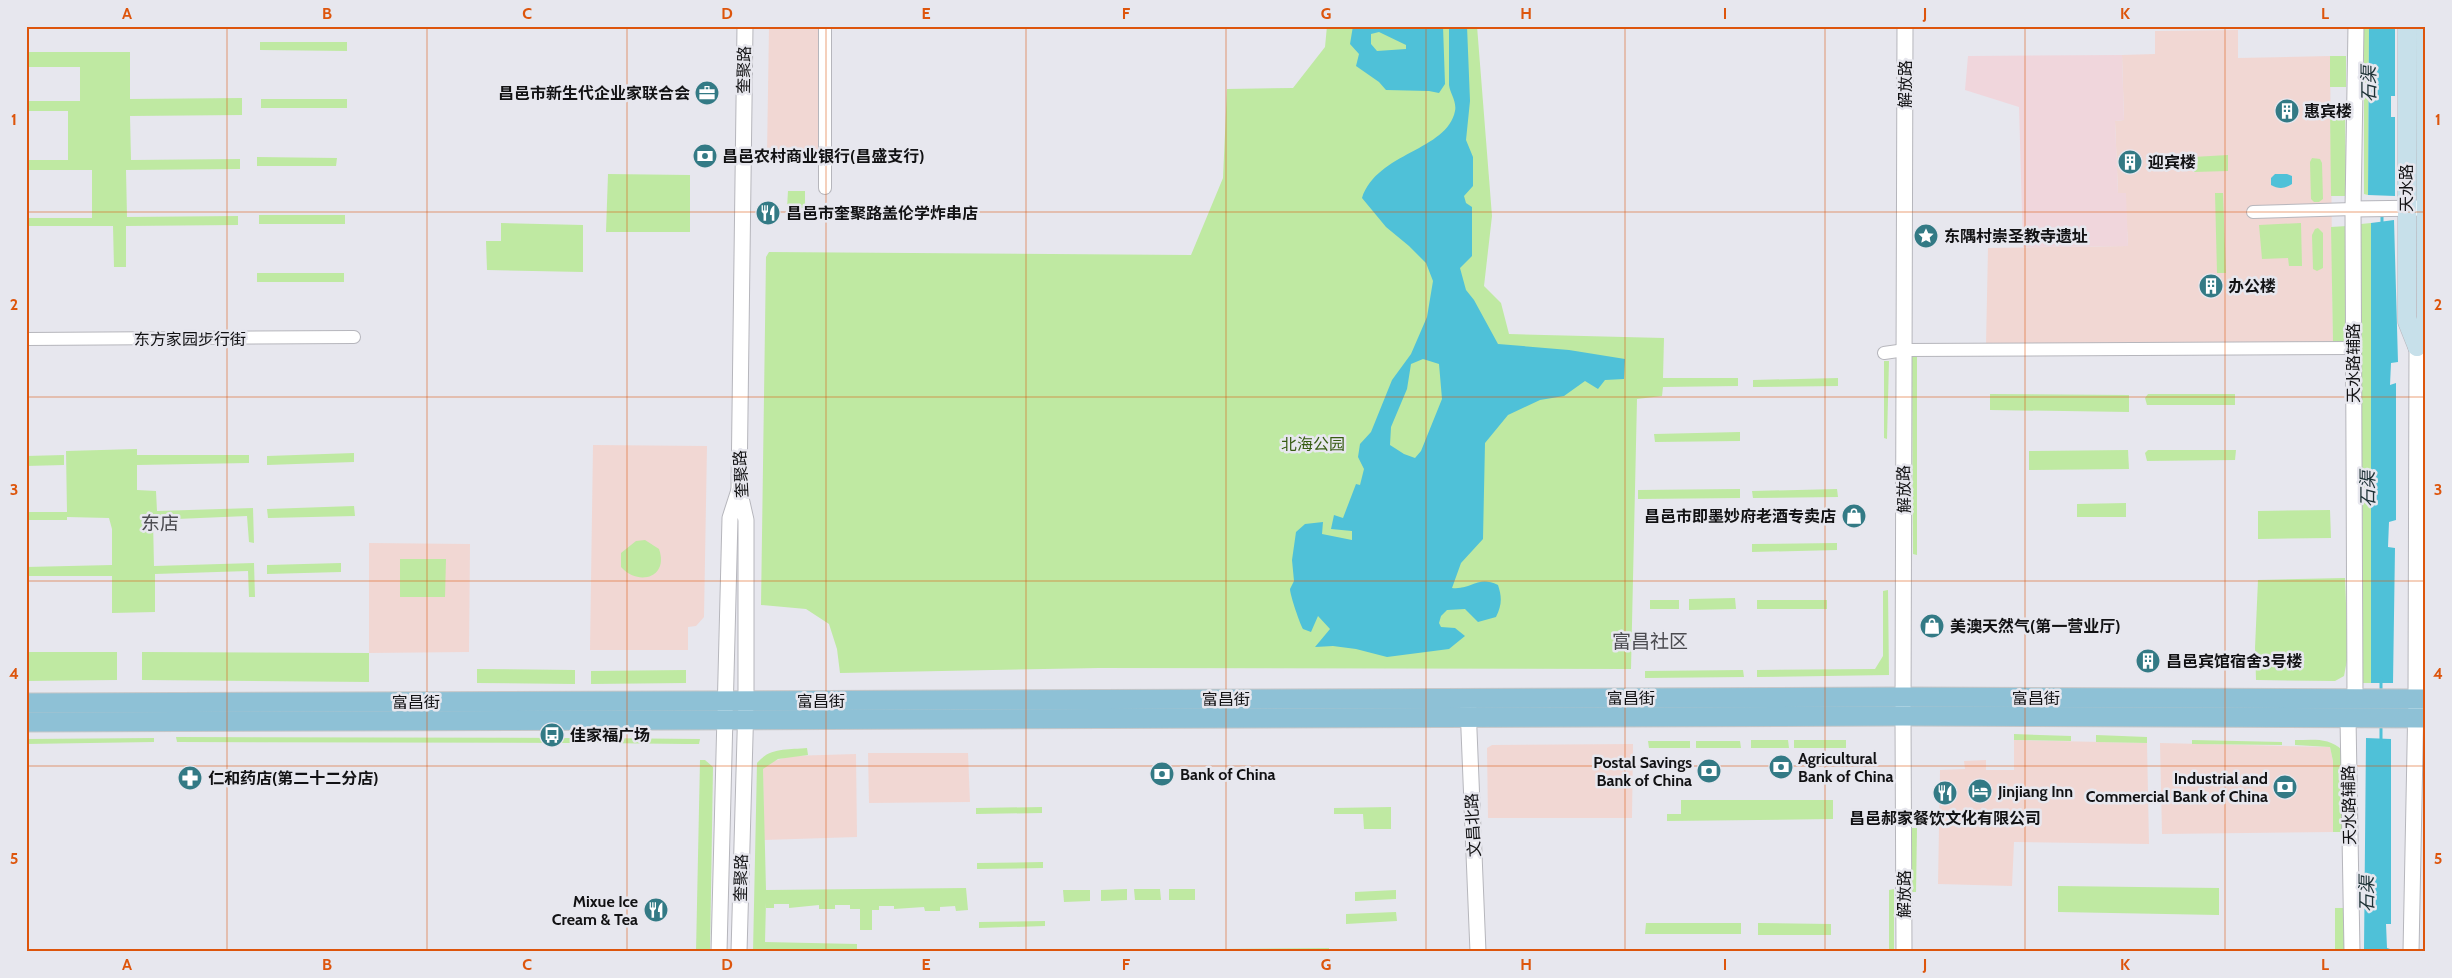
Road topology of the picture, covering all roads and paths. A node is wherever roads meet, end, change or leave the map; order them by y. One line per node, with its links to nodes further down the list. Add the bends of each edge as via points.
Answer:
1 (745, 26): 18 (street, 奎聚路)
2 (825, 26): 7 (street)
3 (1905, 26): 16 (street, 解放路)
4 (2356, 26): 8 (street, 天水路辅路)
5 (2407, 26): 9 (main road, 天水路)
6 (2424, 26): 10 (main road, 天水路)
7 (825, 188)
8 (2359, 208): 9 (street); 11 (street); 15 (street, 天水路辅路)
9 (2401, 208): 10 (street); 14 (main road, 天水路, via 2407,322)
10 (2425, 208): 14 (main road, 天水路, via 2426,318)
11 (2253, 212)
12 (354, 337): 13 (street, 东方家园步行街)
13 (26, 339)
14 (2417, 347): 25 (street, 天水路)
15 (2353, 348): 16 (street); 24 (street, 天水路辅路)
16 (1904, 350): 17 (street); 19 (street, 解放路)
17 (1884, 353)
18 (739, 489): 21 (street, via 730,518); 22 (street, 奎聚路, via 746,520)
19 (1904, 697): 20 (main road, 富昌街); 24 (main road, 富昌街); 26 (street, 解放路)
20 (1468, 699): 22 (main road, 富昌街); 27 (street, 文昌北路)
21 (726, 701): 22 (main road, 富昌街); 23 (main road, 富昌街); 28 (street)
22 (746, 701): 29 (street, 奎聚路)
23 (26, 703)
24 (2358, 708): 25 (main road, 富昌街); 26 (main road, 富昌街); 35 (street, 天水路辅路)
25 (2413, 709): 36 (street, 天水路)
26 (1903, 716): 27 (main road, 富昌街); 34 (street, 解放路)
27 (1468, 718): 29 (main road, 富昌街); 33 (street, 文昌北路)
28 (724, 720): 29 (main road, 富昌街); 30 (main road, 富昌街); 31 (street)
29 (744, 720): 32 (street, 奎聚路)
30 (26, 722)
31 (720, 952)
32 (739, 952)
33 (1478, 952)
34 (1904, 952)
35 (2352, 952)
36 (2411, 952)

